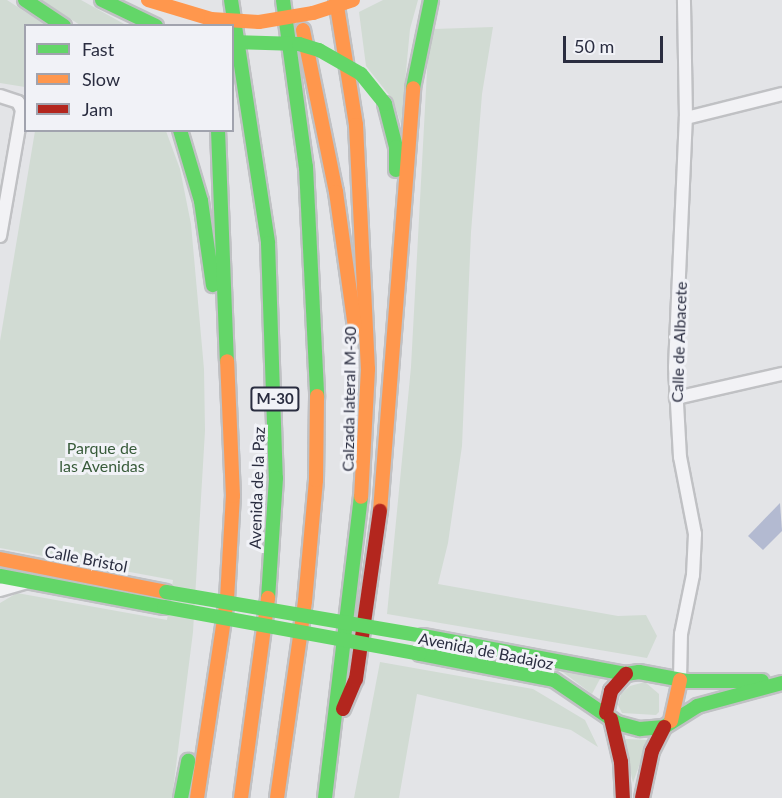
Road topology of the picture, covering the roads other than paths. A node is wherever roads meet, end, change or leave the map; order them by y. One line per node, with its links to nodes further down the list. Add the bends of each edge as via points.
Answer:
1 (25, 0): 12 (main road)
2 (148, 0): 8 (main road, bridge, via 211,19 259,22 313,13)
3 (200, 0): 14 (main road)
4 (231, 0): 42 (main road, Avenida de la Paz / M-30, via 268,243 276,399 276,478 267,617)
5 (283, 0): 43 (main road, M-30, via 306,167 317,361 316,480 308,579)
6 (297, 0): 31 (main road, via 336,192 354,317 357,366)
7 (336, 0): 31 (main road, Calzada lateral M-30, via 356,125 367,346 365,470 359,538)
8 (353, 0)
9 (431, 0): 23 (main road, via 414,72)
10 (684, 0): 18 (street, Calle de Albacete)
11 (108, 3): 13 (main road)
12 (61, 24)
13 (152, 24)
14 (203, 24)
15 (234, 42): 23 (main road, bridge, via 299,44 339,58 361,74 385,104 396,147)
16 (782, 94): 18 (street)
17 (0, 96): 21 (street, via 18,102 22,110)
18 (686, 118): 25 (street, Calle de Albacete)
19 (181, 132): 22 (main road, via 201,201 210,275)
20 (218, 132): 22 (main road, M-30)
21 (0, 236)
22 (225, 328): 33 (main road, M-30, via 233,496 227,599)
23 (395, 351): 39 (main road, via 378,532 356,679)
24 (782, 374): 25 (street)
25 (676, 398): 35 (street, Calle de Albacete, via 681,457 695,534 693,575 681,634)
26 (0, 559): 30 (main road, Calle Bristol)
27 (0, 576): 28 (main road, Calle Bristol)
28 (31, 582): 29 (street); 32 (main road, Calle Bristol)
29 (0, 590)
30 (166, 592): 34 (main road, Avenida de Badajoz, bridge)
31 (348, 595): 39 (main road, Calzada lateral M-30)
32 (164, 606): 37 (main road, Avenida de Badajoz, bridge, via 554,680)
33 (220, 636): 40 (main road, via 200,682); 41 (main road, M-30)
34 (626, 674): 35 (main road, Avenida de Badajoz, via 639,672); 37 (main road, via 611,691)
35 (680, 680): 36 (main road, Avenida de Badajoz); 38 (main road)
36 (782, 681): 38 (main road, Avenida de Badajoz, via 705,704)
37 (608, 716): 38 (main road, Avenida de Badajoz, via 631,728); 45 (main road, via 621,762)
38 (667, 724): 46 (main road, via 652,751)
39 (336, 726): 44 (main road, Calzada lateral M-30)
40 (181, 798)
41 (197, 798)
42 (241, 798)
43 (277, 798)
44 (325, 798)
45 (623, 798)
46 (642, 798)

